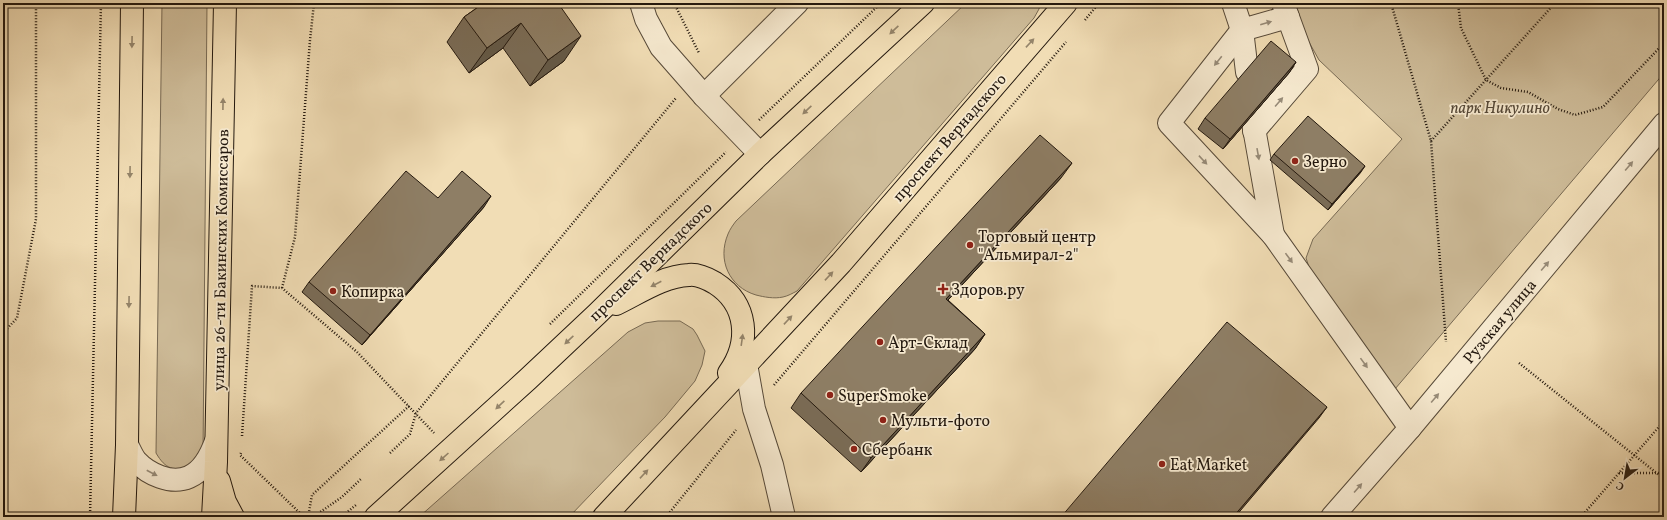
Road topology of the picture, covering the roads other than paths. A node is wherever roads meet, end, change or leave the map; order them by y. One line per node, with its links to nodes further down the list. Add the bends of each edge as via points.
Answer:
1 (132, 3): 21 (main road, one-way to 21)
2 (225, 3): 22 (main road, улица 26-ти Бакинских Комиссаров, one-way to 2)
3 (641, 3): 13 (street, via 646,19 661,47)
4 (797, 3): 13 (street)
5 (923, 3): 15 (main road, проспект Вернадского, one-way to 15)
6 (1058, 3): 10 (main road)
7 (1066, 3): 10 (main road, проспект Вернадского)
8 (1233, 3): 11 (street)
9 (1285, 10): 11 (street, one-way to 9); 16 (street, via 1307,70 1253,123)
10 (1047, 25): 18 (main road, проспект Вернадского, one-way to 10, via 841,263)
11 (1242, 30): 12 (street); 16 (street, one-way to 16, via 1169,123)
12 (1247, 72)
13 (704, 96): 15 (street)
14 (1664, 124): 20 (street, Рузская улица, one-way to 14)
15 (760, 154): 17 (main road, проспект Вернадского)
16 (1273, 235): 20 (street, one-way to 20)
17 (597, 314): 19 (main road, one-way to 17, via 735,364 742,344 744,326 737,306 725,290 710,280 691,274 671,277); 26 (main road, проспект Вернадского, one-way to 26)
18 (746, 364): 19 (main road, проспект Вернадского); 28 (street, via 754,409 772,465)
19 (704, 410): 27 (main road, проспект Вернадского, one-way to 19)
20 (1410, 428): 29 (street, Рузская улица, one-way to 20)
21 (127, 445): 22 (street, one-way to 22, via 135,460 146,470 175,480 189,478); 23 (main road)
22 (216, 452): 24 (main road, улица 26-ти Бакинских Комиссаров); 25 (main road, via 218,479)
23 (124, 517)
24 (213, 517)
25 (233, 517)
26 (376, 517)
27 (604, 517)
28 (784, 517)
29 (1332, 517)

